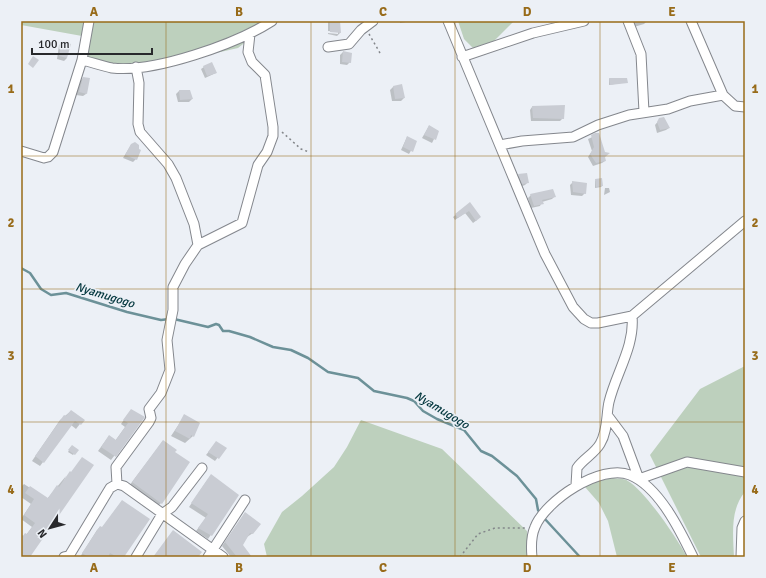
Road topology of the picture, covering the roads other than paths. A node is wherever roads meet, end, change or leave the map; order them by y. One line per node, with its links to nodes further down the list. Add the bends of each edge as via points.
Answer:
1 (89, 21): 11 (street)
2 (272, 21): 8 (street)
3 (374, 21): 9 (street, via 349,44)
4 (448, 21): 10 (street)
5 (584, 21): 10 (street, via 533,33)
6 (628, 21): 15 (street, via 641,54)
7 (691, 21): 13 (street)
8 (250, 34): 12 (street, via 166,62); 19 (street, via 248,52 252,62 265,76 273,127 271,144 258,165 242,223)
9 (328, 47)
10 (462, 57): 16 (street)
11 (82, 60): 12 (street, via 112,68); 17 (street, via 52,152 44,158)
12 (136, 67): 19 (street, via 139,83 140,132 168,164 176,178 194,224)
13 (723, 95): 14 (street, via 735,106); 15 (street, via 696,99 668,109)
14 (745, 107)
15 (644, 112): 16 (street, via 598,125 573,137)
16 (500, 145): 20 (street, via 545,254 578,313 591,323)
17 (21, 151)
18 (745, 221): 20 (street)
19 (198, 245): 25 (street, via 173,287 173,310 167,340 170,370 161,394 149,409 149,422 116,467)
20 (632, 316): 21 (street, via 634,329 612,393)
21 (608, 416): 24 (street, via 623,436); 26 (street, via 600,443 576,468)
22 (202, 468): 28 (street, via 172,507)
23 (745, 472): 24 (street, via 687,462)
24 (639, 479): 26 (street, via 615,472); 35 (street, via 658,497)
25 (116, 484): 28 (street, via 124,486); 31 (street, via 110,488)
26 (576, 485): 34 (street, via 554,504 535,526 531,546)
27 (245, 500): 30 (street)
28 (162, 514): 30 (street); 32 (street)
29 (745, 521): 36 (street, via 742,528)
30 (210, 553): 33 (street)
31 (67, 557)
32 (136, 557)
33 (223, 557)
34 (532, 557)
35 (693, 557)
36 (741, 557)

